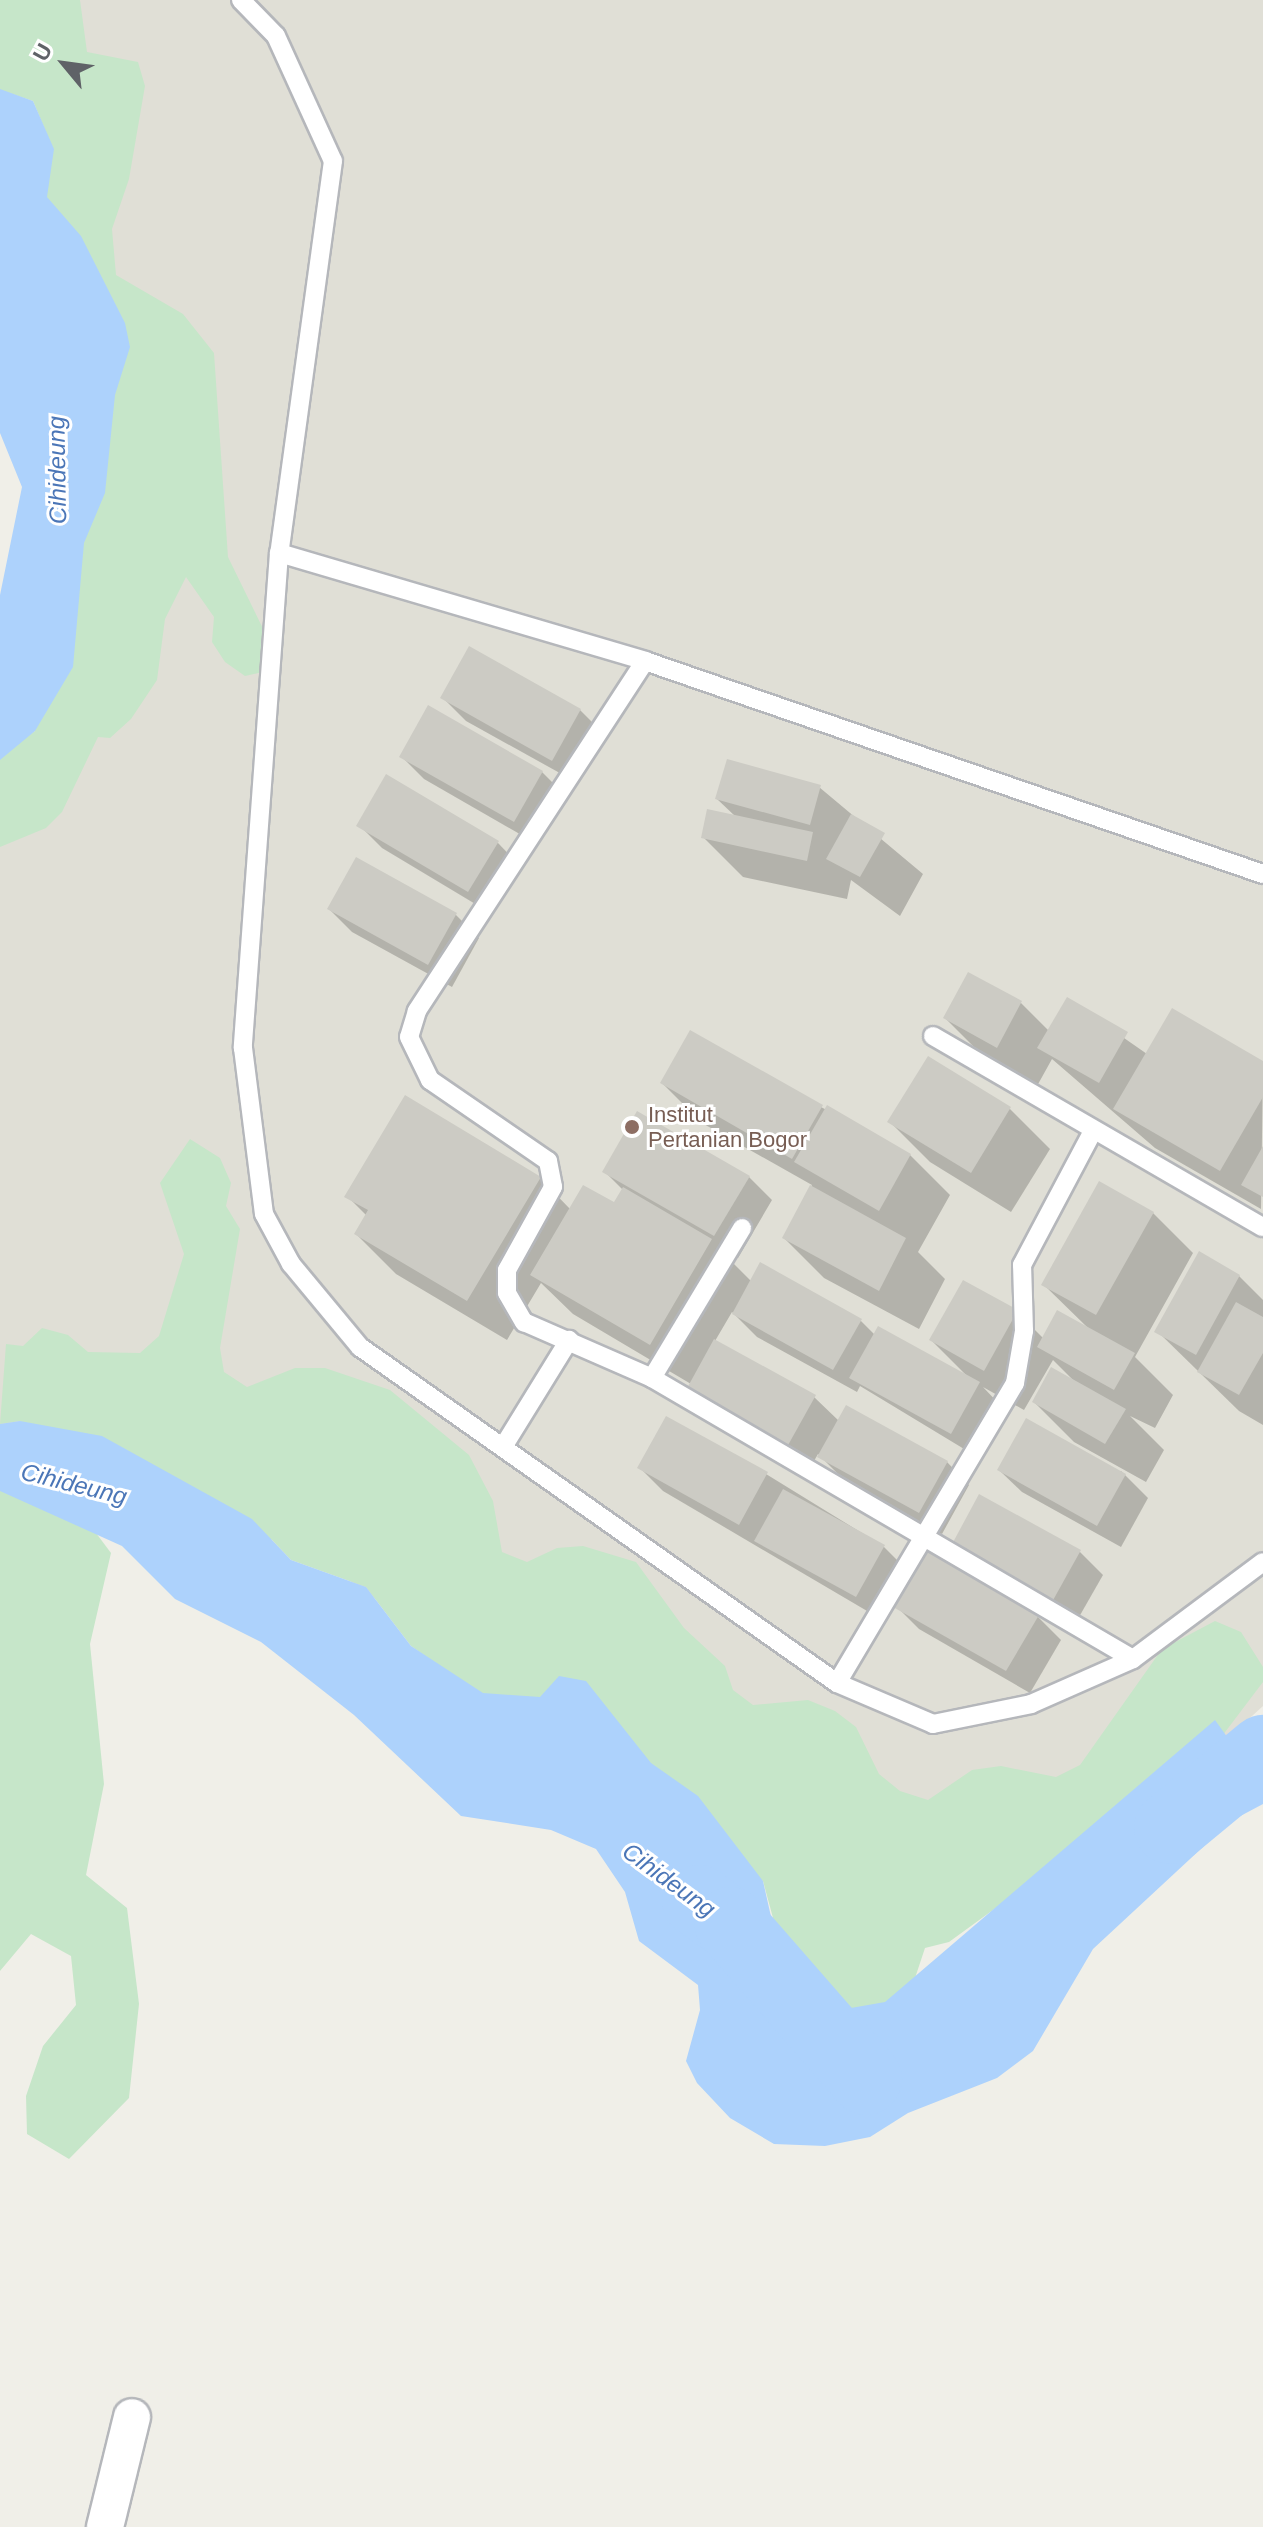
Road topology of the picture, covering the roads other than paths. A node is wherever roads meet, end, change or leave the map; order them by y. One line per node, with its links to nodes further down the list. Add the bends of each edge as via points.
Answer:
1 (241, 0): 2 (lane, via 276,36 333,161)
2 (279, 553): 3 (lane); 11 (lane, via 243,1048 264,1214 291,1264 360,1347)
3 (645, 661): 4 (lane); 9 (lane, via 417,1011 409,1037 430,1080 548,1161 553,1187 507,1270 507,1293 524,1322)
4 (1263, 874)
5 (933, 1036): 6 (lane)
6 (1093, 1131): 7 (lane); 12 (lane, via 1022,1265 1024,1331 1015,1383)
7 (1263, 1227)
8 (742, 1228): 10 (lane)
9 (569, 1340): 10 (lane); 11 (lane)
10 (652, 1378): 12 (lane)
11 (503, 1447): 15 (lane)
12 (922, 1537): 14 (lane); 15 (lane)
13 (1263, 1562): 14 (lane)
14 (1133, 1659): 15 (lane, via 1031,1704 969,1722 933,1724)
15 (837, 1683)
16 (132, 2417): 17 (street)
17 (105, 2527)

